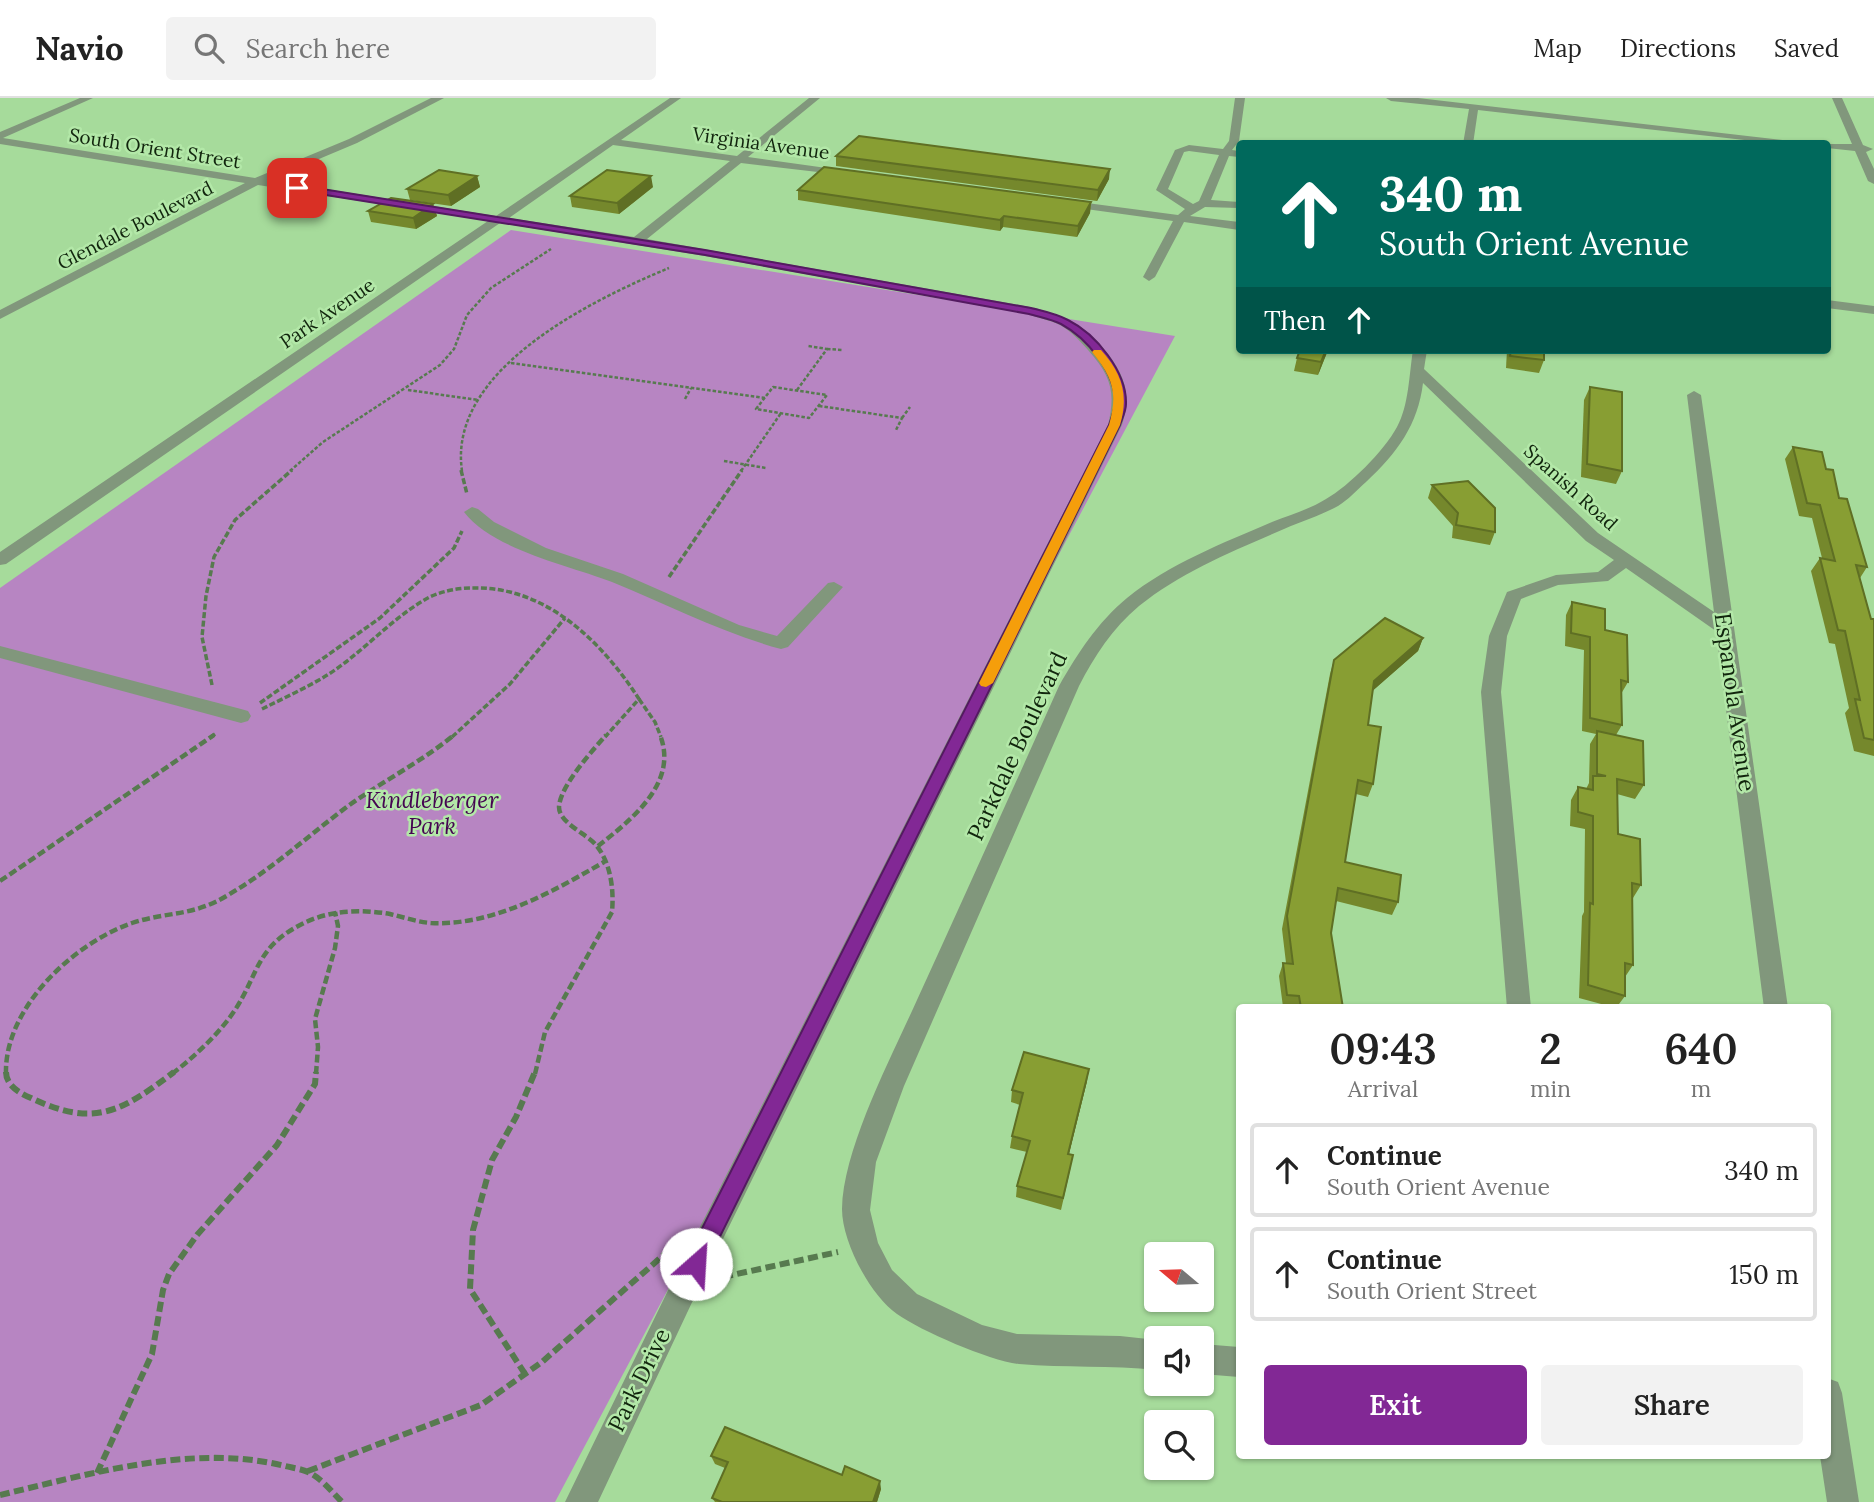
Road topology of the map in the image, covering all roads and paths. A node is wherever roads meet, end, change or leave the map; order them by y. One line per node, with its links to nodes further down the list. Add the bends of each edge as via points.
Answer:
1 (88, 98): 9 (street)
2 (439, 98): 20 (street, Glendale Boulevard)
3 (676, 98): 12 (street, Park Avenue)
4 (816, 98): 18 (street)
5 (1240, 98): 16 (street, via 1234,141)
6 (1391, 98): 8 (street)
7 (1837, 98): 14 (street)
8 (1474, 107): 10 (street); 11 (street)
9 (0, 138): 20 (street, South Orient Street)
10 (1469, 140)
11 (1776, 140)
12 (611, 142): 18 (street, Virginia Avenue); 27 (street, Park Avenue)
13 (1831, 145): 14 (street)
14 (1859, 148): 15 (street); 21 (street)
15 (1874, 150)
16 (1225, 153): 17 (street); 23 (street); 25 (street, via 1180,150 1162,190)
17 (1236, 154)
18 (740, 159): 19 (street, Virginia Avenue); 30 (street)
19 (863, 176)
20 (257, 181): 27 (street, South Orient Street); 35 (street, Glendale Boulevard)
21 (1874, 181)
22 (1056, 201): 26 (street)
23 (1204, 203): 24 (street); 25 (street)
24 (1236, 205)
25 (1190, 207): 26 (street)
26 (1181, 218): 28 (street); 32 (street)
27 (497, 220): 29 (street, South Orient Street); 57 (street, Park Avenue)
28 (1236, 226)
29 (579, 233): 30 (street, South Orient Street); 42 (path, via 491,288 467,315 447,358)
30 (636, 242): 31 (street, South Orient Street)
31 (705, 252): 40 (path, via 602,297 561,322); 75 (street, Park Drive, via 1031,311 1064,322 1107,363 1118,385 1120,405 1115,425)
32 (1149, 277)
33 (1831, 305): 34 (street)
34 (1874, 310)
35 (0, 315)
36 (808, 346): 37 (path)
37 (827, 349): 38 (path); 43 (path)
38 (843, 350)
39 (1418, 360): 58 (street, Spanish Road, via 1592,537); 74 (street, Parkdale Boulevard, via 1409,415 1399,435 1340,496 1174,575 1129,605 1092,644 1069,686 877,1124 863,1162 856,1210)
40 (511, 363): 41 (path); 47 (path)
41 (691, 388): 45 (path); 46 (path)
42 (407, 389): 47 (path); 65 (path, via 324,442 251,504 222,541 209,572 203,619)
43 (797, 390): 45 (path, via 773,387); 48 (path, via 827,395)
44 (1693, 395): 62 (street, Espanola Avenue)
45 (765, 398): 50 (path, via 756,409)
46 (685, 399)
47 (478, 400): 56 (path, via 461,433 460,470)
48 (818, 406): 50 (path, via 809,418); 51 (path)
49 (910, 407): 51 (path)
50 (781, 413): 54 (path)
51 (902, 418): 52 (path)
52 (896, 430)
53 (724, 461): 54 (path)
54 (746, 464): 55 (path); 60 (path)
55 (766, 468)
56 (472, 512): 60 (street, via 488,526 540,552); 66 (path, via 454,548 380,618)
57 (0, 560)
58 (1624, 561): 62 (street, Spanish Road); 71 (street, via 1602,577 1556,580 1513,596 1498,636 1490,692)
59 (834, 587): 60 (street, via 781,643 733,629)
60 (656, 595)
61 (565, 618): 64 (path, via 605,651); 66 (path, via 511,593 440,592 329,674); 70 (path, via 519,676 477,716 401,774 350,805 249,884 205,909 134,922 104,934 60,966 13,1021 1,1061 5,1078 16,1090 80,1116 105,1113 128,1102 161,1082 223,1026 241,1000 252,972 278,941 289,931)
62 (1726, 629): 72 (street, Espanola Avenue)
63 (0, 652): 65 (street)
64 (639, 699): 67 (path, via 663,739 662,779 653,797); 67 (path, via 579,765 559,805 561,815)
65 (212, 708): 66 (street)
66 (241, 716): 69 (path)
67 (597, 846): 68 (path)
68 (604, 862): 70 (path, via 540,896 456,921 430,923 349,909); 79 (path, via 614,893 612,912 545,1031 536,1074 492,1160 473,1230 470,1289)
69 (0, 881)
70 (334, 912): 82 (path, via 338,926 335,948 315,1019 315,1084 277,1145 169,1274 152,1354)
71 (1519, 1004)
72 (1775, 1004)
73 (677, 1243): 79 (path)
74 (865, 1246): 75 (path); 76 (street, Parkdale Boulevard, via 882,1280 906,1304 979,1339 1017,1349)
75 (685, 1286): 85 (street, Park Drive)
76 (1144, 1354)
77 (1214, 1360): 78 (street)
78 (1236, 1362)
79 (525, 1374): 81 (path, via 481,1405)
80 (1831, 1446): 86 (street)
81 (308, 1471): 82 (path, via 251,1460 193,1460); 84 (path)
82 (97, 1474): 83 (path)
83 (0, 1495)
84 (342, 1502)
85 (581, 1502)
86 (1843, 1502)

